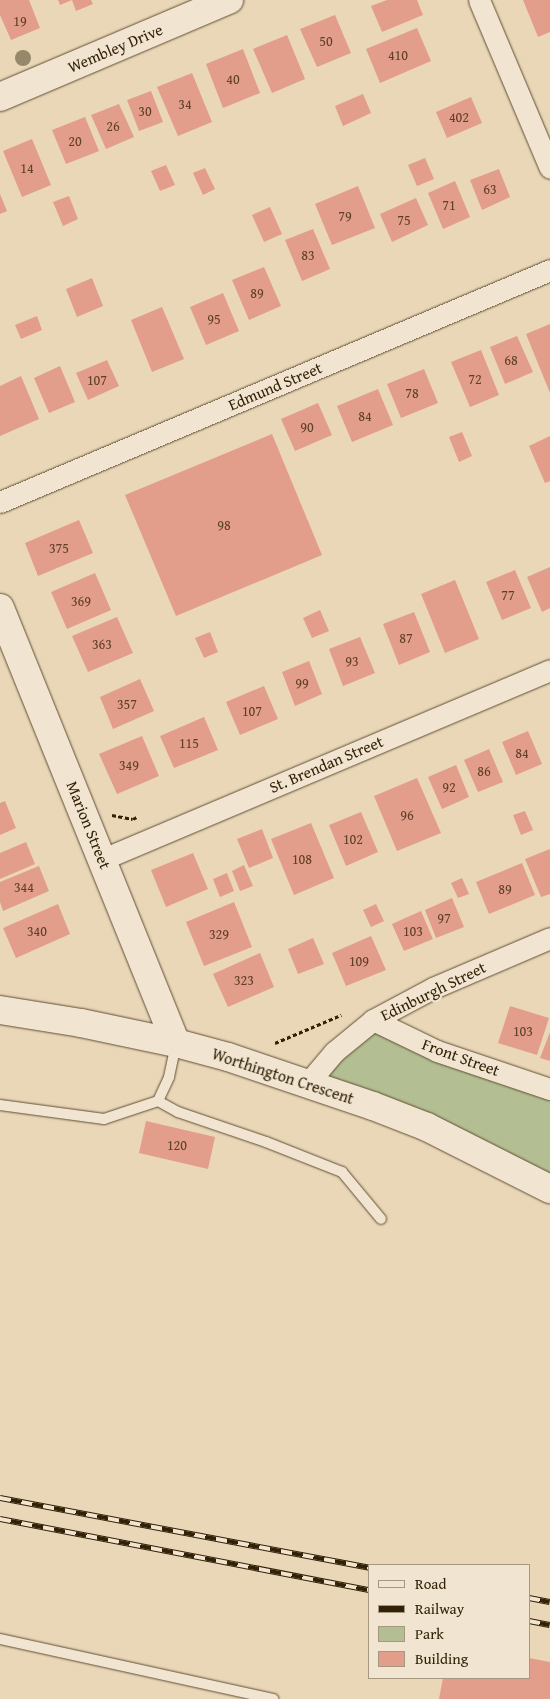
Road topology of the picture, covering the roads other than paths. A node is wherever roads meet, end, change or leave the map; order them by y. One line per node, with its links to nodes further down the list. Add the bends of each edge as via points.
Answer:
1 (229, 0): 3 (street, Wembley Drive)
2 (479, 0): 4 (street)
3 (0, 96)
4 (550, 168)
5 (550, 270): 6 (street, Edmund Street)
6 (0, 502)
7 (0, 608): 9 (street, Marion Street)
8 (550, 670): 9 (street, St. Brendan Street)
9 (103, 859): 13 (street, Marion Street)
10 (550, 938): 12 (street, Edinburgh Street, via 433,988)
11 (0, 1010): 13 (street, Worthington Crescent)
12 (373, 1020): 14 (street, Edinburgh Street, via 334,1052); 15 (street, Front Street, via 437,1051)
13 (176, 1043): 14 (street, Worthington Crescent); 16 (lane, via 169,1078)
14 (307, 1084): 18 (street, Worthington Crescent, via 427,1127)
15 (550, 1089)
16 (158, 1101): 17 (lane, via 104,1119); 19 (lane, via 178,1112 342,1172)
17 (0, 1105)
18 (550, 1189)
19 (381, 1219)
20 (0, 1639): 21 (lane)
21 (274, 1699)

